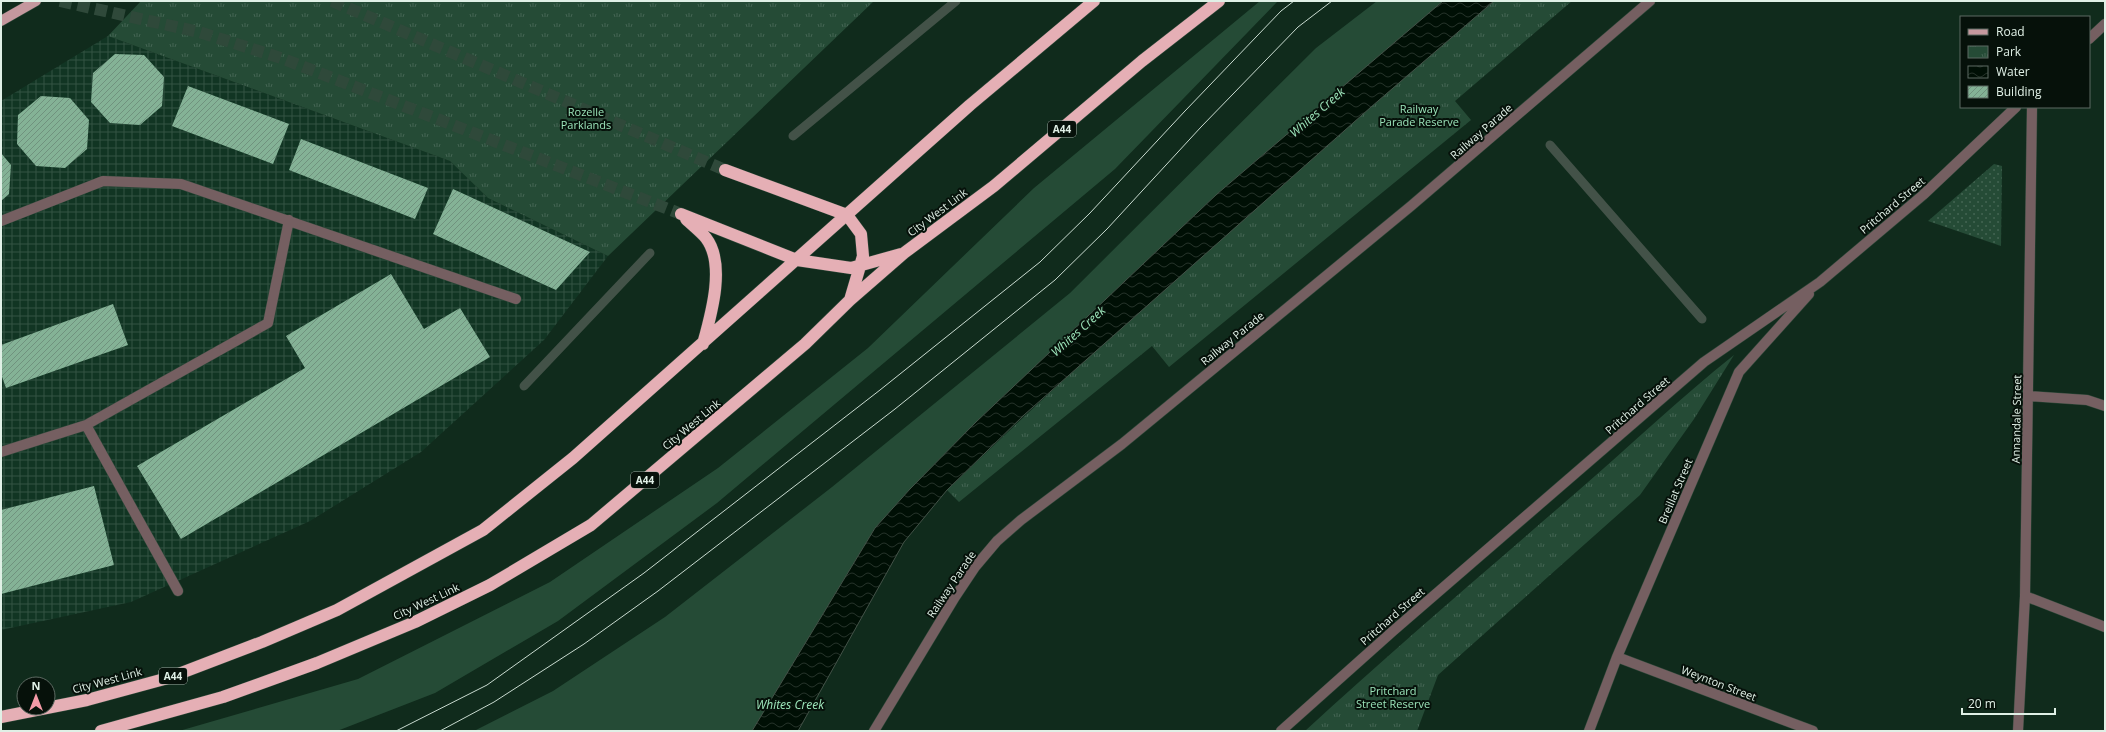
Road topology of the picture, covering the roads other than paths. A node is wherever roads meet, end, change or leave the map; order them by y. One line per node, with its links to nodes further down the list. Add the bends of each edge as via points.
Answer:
1 (36, 1): 5 (main road)
2 (1094, 1): 11 (highway, City West Link / A44, via 970,105)
3 (1218, 1): 14 (highway, City West Link / A44, via 1142,61 994,186)
4 (1650, 1): 32 (street, Railway Parade, via 1411,206 1122,444 997,541 955,597)
5 (1, 21)
6 (2105, 24): 7 (street)
7 (2090, 39)
8 (2015, 108): 17 (street, Pritchard Street, via 1923,195)
9 (2032, 108): 21 (street, Annandale Street)
10 (725, 170): 11 (highway)
11 (847, 216): 15 (highway, City West Link / A44); 16 (highway, via 861,234 863,256)
12 (288, 220): 13 (street, via 181,184 103,181); 18 (street); 23 (street, via 268,323)
13 (1, 221)
14 (904, 253): 16 (highway); 19 (highway, City West Link / A44)
15 (797, 260): 16 (highway, via 851,268); 20 (highway, City West Link / A44); 20 (highway, via 681,214 706,239 715,266 714,304)
16 (860, 266): 19 (highway)
17 (1820, 282): 28 (street, Breillat Street, via 1739,372); 33 (street, Pritchard Street, via 1704,362 1381,641)
18 (516, 299)
19 (850, 300): 31 (highway, City West Link / A44, via 805,344 591,526 490,586 415,622 318,663 223,697)
20 (703, 344): 29 (highway, City West Link / A44, via 573,458 483,530 337,610 168,678 87,700)
21 (2029, 396): 22 (street, via 2087,400); 26 (street, Annandale Street)
22 (2105, 406)
23 (86, 425): 24 (street); 25 (street)
24 (1, 452)
25 (178, 591)
26 (2025, 596): 27 (street); 36 (street, Annandale Street)
27 (2105, 627)
28 (1617, 657): 30 (street, Weynton Street); 34 (street, Breillat Street)
29 (1, 717)
30 (1794, 728): 35 (street, Weynton Street)
31 (101, 731)
32 (874, 731)
33 (1281, 731)
34 (1589, 731)
35 (1813, 731)
36 (2018, 731)

